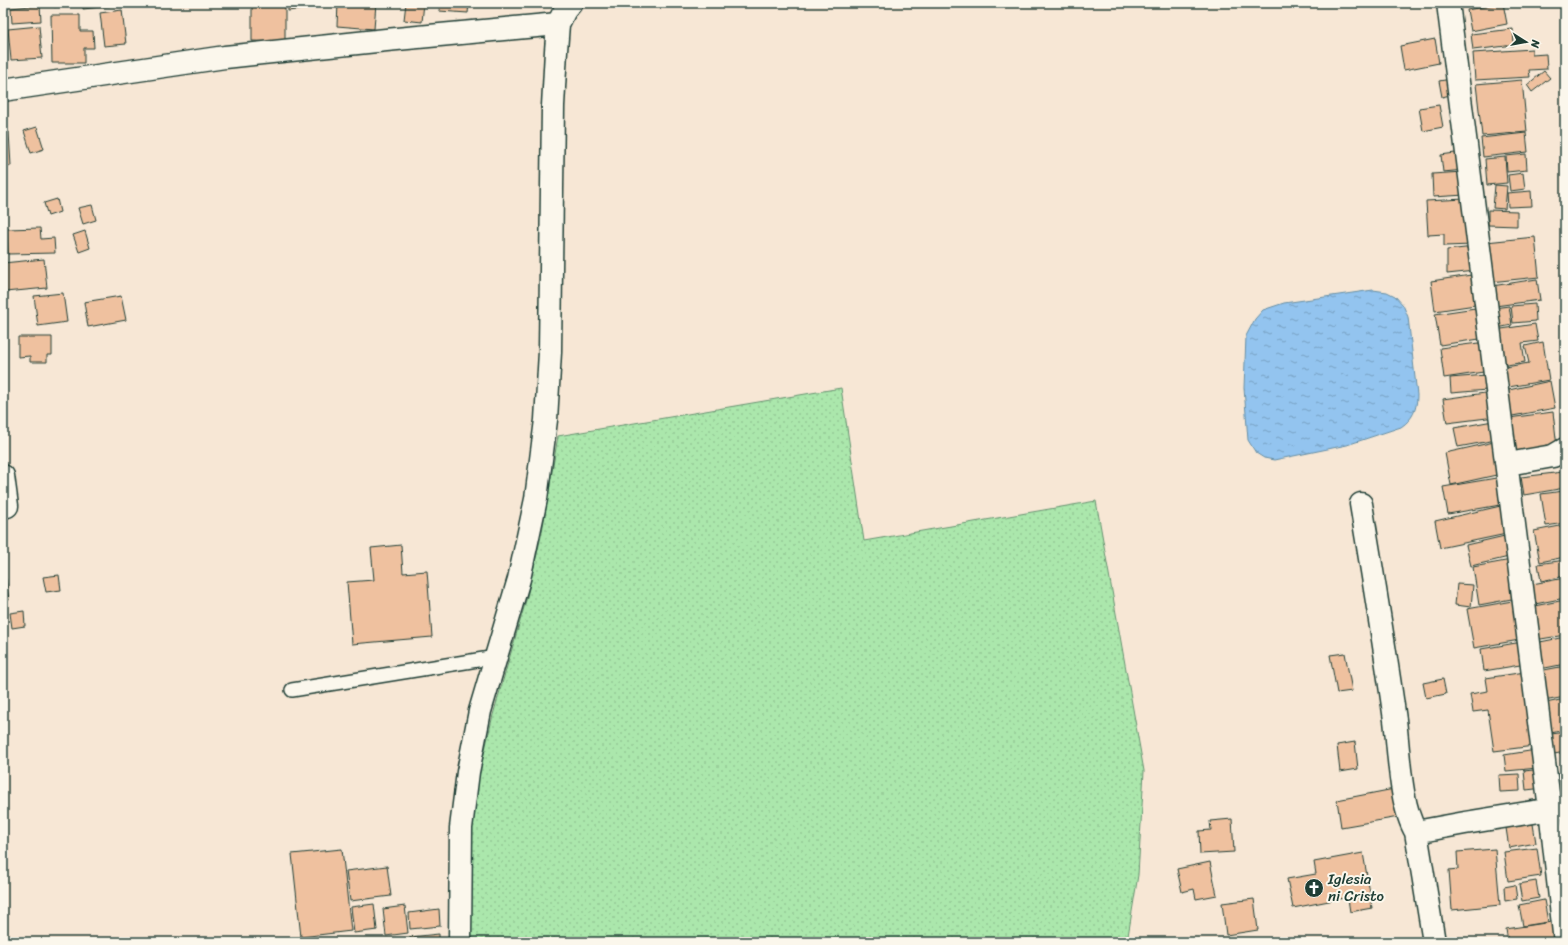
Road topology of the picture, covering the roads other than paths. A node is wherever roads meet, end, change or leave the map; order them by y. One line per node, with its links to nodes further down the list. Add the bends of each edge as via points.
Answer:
1 (571, 3): 3 (street)
2 (1448, 3): 6 (street)
3 (558, 24): 4 (street, via 225,58); 10 (street, via 553,106 550,352 546,420 532,521 519,579)
4 (3, 90)
5 (1565, 449): 6 (street, via 1553,456)
6 (1508, 464): 12 (street)
7 (3, 476): 9 (street)
8 (1361, 504): 13 (street, via 1404,793 1410,823)
9 (7, 506)
10 (496, 657): 11 (lane); 14 (street, via 480,711 468,772 461,828)
11 (292, 690)
12 (1558, 808): 13 (street); 16 (street)
13 (1416, 832): 15 (street)
14 (460, 942)
15 (1434, 942)
16 (1565, 942)

